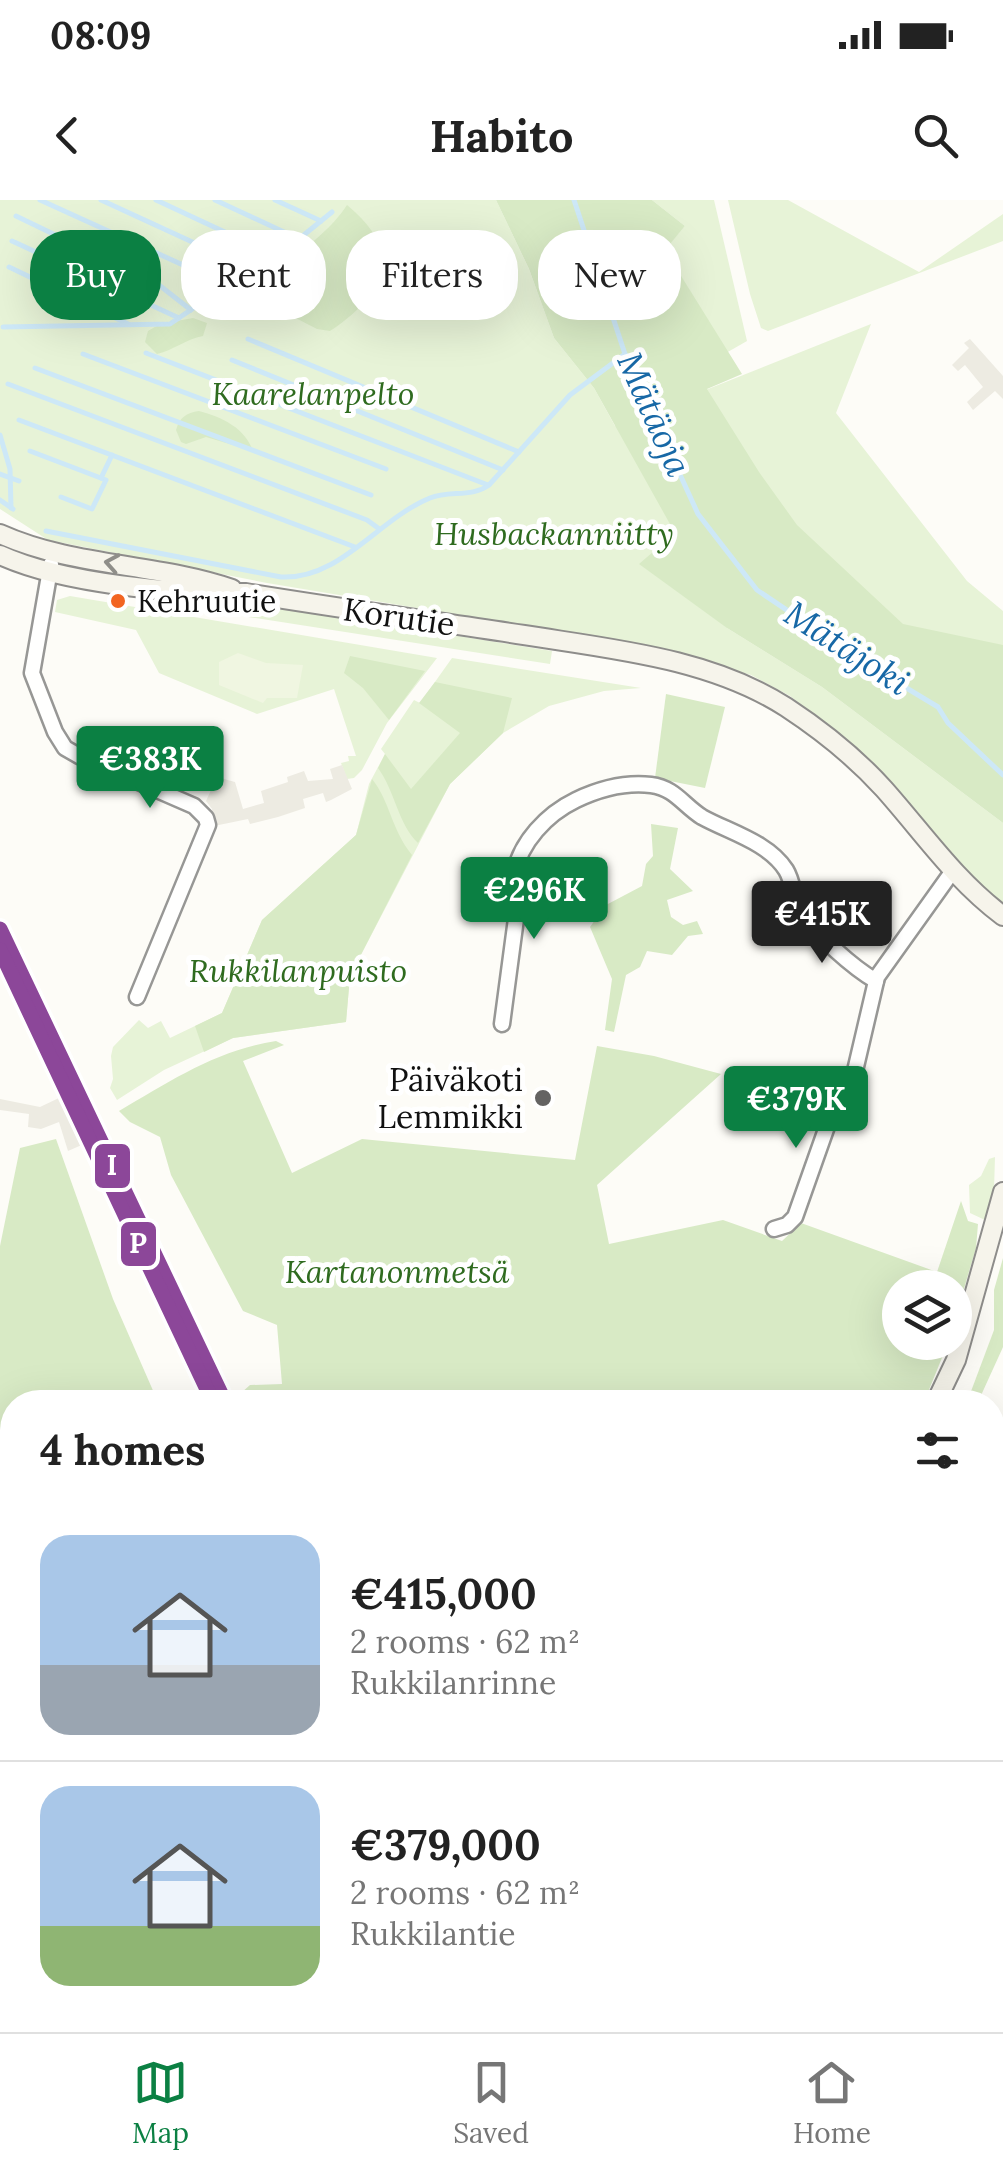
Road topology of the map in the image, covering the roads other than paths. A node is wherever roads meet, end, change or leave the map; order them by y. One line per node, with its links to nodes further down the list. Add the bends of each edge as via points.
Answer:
1 (0, 534): 3 (street, Korutie)
2 (0, 554): 3 (street, Korutie)
3 (51, 563): 4 (street, Korutie, via 203,579 246,594 551,640 705,672 784,706 846,752); 7 (street, via 32,674 55,732 65,748 194,806 208,826)
4 (952, 872): 5 (street, Korutie); 6 (street)
5 (1003, 916)
6 (876, 981): 8 (street, via 800,912 788,872 766,852 700,816 670,789 620,786 567,804 521,853); 10 (street, via 851,1088 830,1118 795,1217)
7 (137, 997)
8 (502, 1024)
9 (1002, 1196): 11 (street)
10 (774, 1229)
11 (942, 1390)

